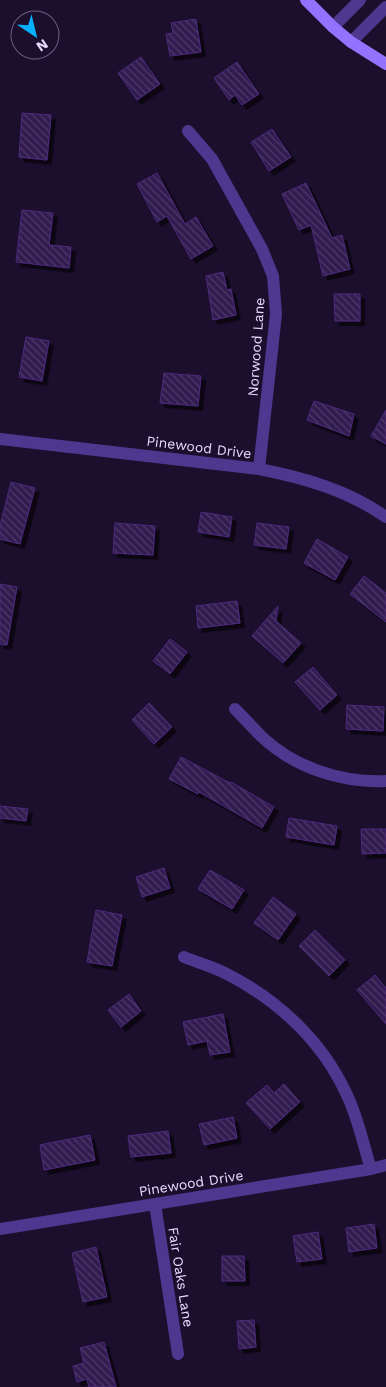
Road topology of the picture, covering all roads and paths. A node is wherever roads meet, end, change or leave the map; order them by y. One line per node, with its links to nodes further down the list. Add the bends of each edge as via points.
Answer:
1 (306, 0): 4 (main road)
2 (360, 0): 4 (street)
3 (386, 7): 5 (street)
4 (333, 27): 5 (main road)
5 (352, 42): 6 (main road)
6 (386, 64)
7 (188, 131): 9 (street, Norwood Lane, via 212,159 262,249 273,276 276,314)
8 (0, 440): 9 (street, Pinewood Drive)
9 (259, 469): 10 (street, Pinewood Drive, via 321,484)
10 (386, 517)
11 (235, 709): 12 (street, via 263,738 308,767 348,780)
12 (386, 781)
13 (184, 957): 15 (street, via 226,973 251,987 298,1024 318,1047 346,1092)
14 (386, 1165): 15 (street, Pinewood Drive)
15 (371, 1169): 16 (street, Pinewood Drive)
16 (155, 1204): 17 (street, Pinewood Drive); 18 (street, Fair Oaks Lane)
17 (0, 1229)
18 (178, 1354)

